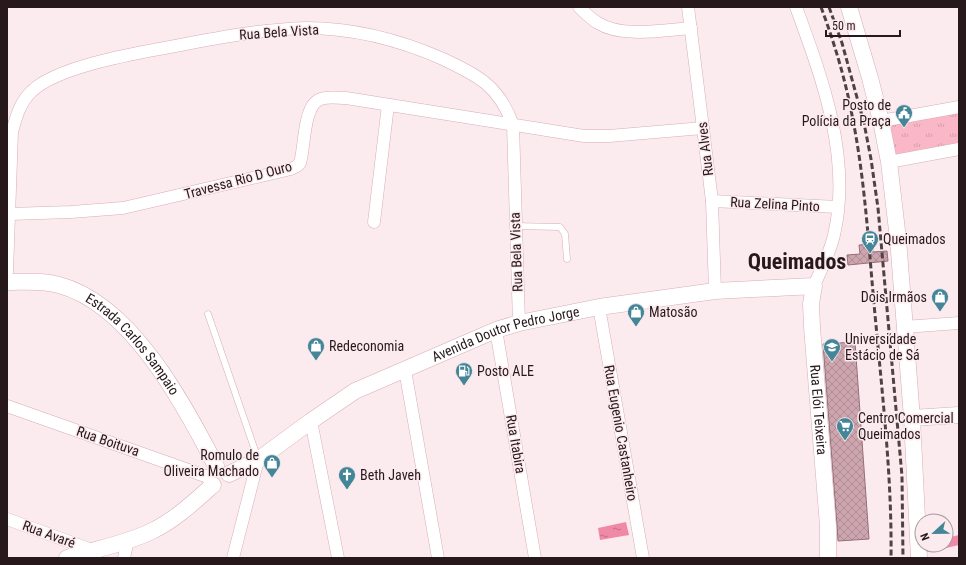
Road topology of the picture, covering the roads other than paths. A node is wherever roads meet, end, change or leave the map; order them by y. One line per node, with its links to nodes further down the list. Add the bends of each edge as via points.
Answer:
1 (579, 7): 5 (street, via 599,24 620,31)
2 (688, 7): 5 (street, Rua Alves)
3 (796, 7): 14 (street, Rua Elói Teixeira, via 820,76 833,127 837,150)
4 (849, 7): 8 (main road)
5 (691, 28): 10 (street, Rua Alves)
6 (388, 105): 9 (street, Travessa Rio D Ouro); 15 (street, Travessa Rio D Ouro, via 346,98 319,99 308,116 300,163 281,172 124,208); 16 (street)
7 (959, 106): 8 (street)
8 (881, 121): 12 (main road)
9 (513, 125): 10 (street, Travessa Rio D Ouro, via 584,136); 15 (street, Rua Bela Vista, via 502,100 494,90 471,72 426,51 391,40 325,28 243,33 130,54 59,75 42,83 25,98 12,132); 17 (street, Rua Bela Vista)
10 (703, 128): 13 (street, Rua Alves)
11 (959, 149): 12 (street)
12 (889, 162): 27 (main road)
13 (712, 202): 14 (street, Rua Zelina Pinto); 22 (street, Rua Alves)
14 (838, 207): 21 (street, Rua Elói Teixeira, via 831,245)
15 (10, 214): 19 (street, Rua Bela Vista)
16 (374, 222)
17 (515, 226): 18 (lane, via 560,227 565,234); 25 (street, Rua Bela Vista)
18 (567, 259)
19 (7, 272)
20 (7, 282): 35 (main road, Estrada Carlos Sampaio, via 58,285 78,292 102,306 160,369 188,412)
21 (814, 286): 22 (main road, Avenida Doutor Pedro Jorge); 46 (main road, Rua Elói Teixeira, via 811,304 812,326 828,526)
22 (715, 291): 23 (main road, Avenida Doutor Pedro Jorge)
23 (599, 307): 25 (main road, Avenida Doutor Pedro Jorge); 45 (street, Rua Eugenio Castanheiro)
24 (208, 314): 34 (lane)
25 (518, 322): 28 (main road, Avenida Doutor Pedro Jorge)
26 (959, 323): 27 (street)
27 (904, 327): 32 (main road)
28 (496, 330): 29 (main road, Avenida Doutor Pedro Jorge); 44 (street, Rua Itabira)
29 (405, 370): 33 (main road, Avenida Doutor Pedro Jorge, via 355,391); 43 (street)
30 (7, 406): 35 (street, Rua Boituva)
31 (959, 415): 32 (main road)
32 (912, 418): 47 (main road)
33 (311, 421): 34 (main road, Avenida Doutor Pedro Jorge); 42 (street)
34 (258, 460): 35 (main road, Avenida Doutor Pedro Jorge); 41 (street)
35 (217, 476): 37 (main road, Avenida Doutor Pedro Jorge, via 170,522 148,534)
36 (7, 519): 38 (street, Rua Avaré)
37 (128, 540): 38 (main road, Avenida Doutor Pedro Jorge); 40 (street)
38 (92, 550): 39 (main road, Avenida Doutor Pedro Jorge)
39 (67, 558)
40 (124, 558)
41 (233, 558)
42 (338, 558)
43 (438, 558)
44 (536, 558)
45 (643, 558)
46 (828, 558)
47 (919, 558)

